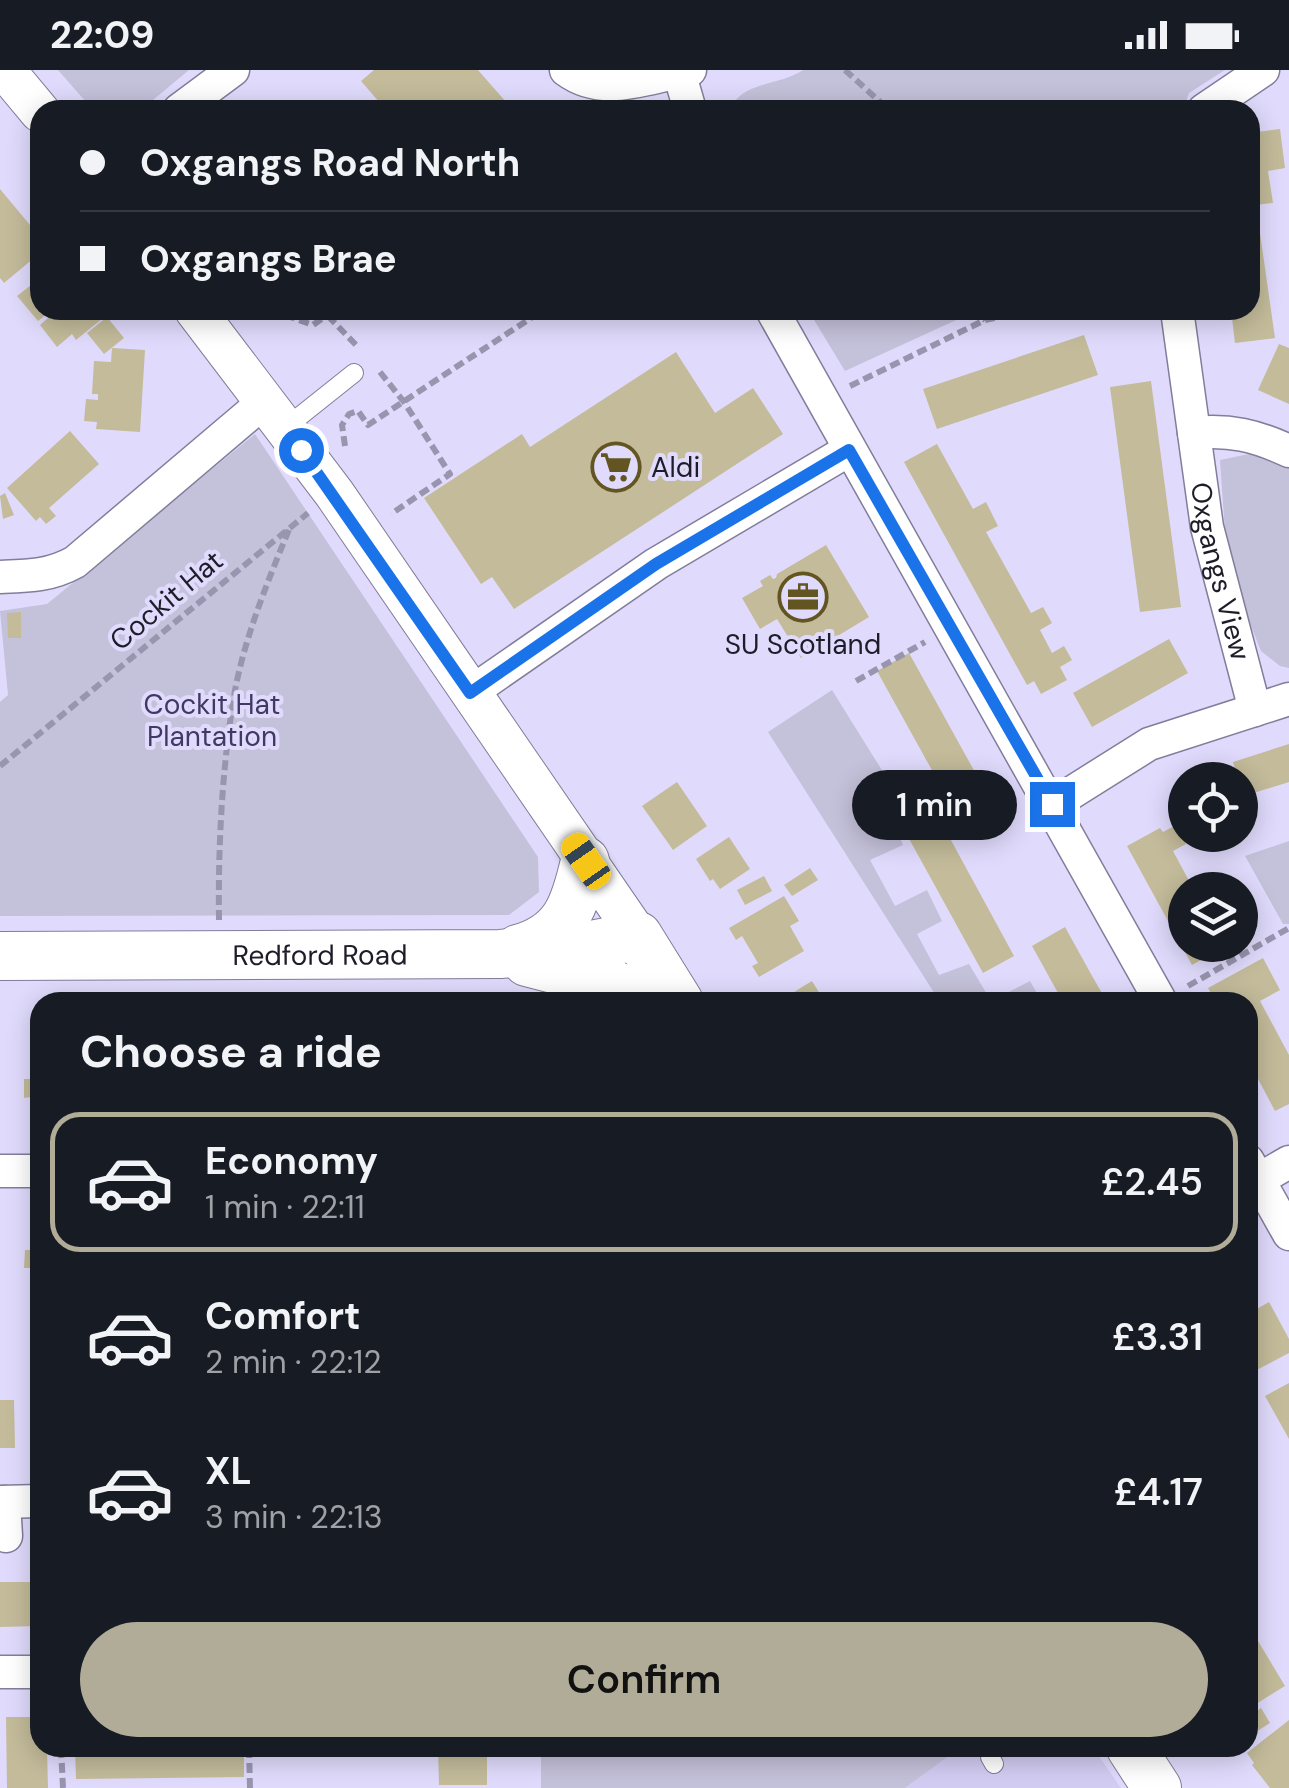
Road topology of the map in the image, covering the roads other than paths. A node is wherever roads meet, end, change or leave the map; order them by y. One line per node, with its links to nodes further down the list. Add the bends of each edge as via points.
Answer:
1 (5, 70): 6 (street)
2 (233, 70): 7 (street)
3 (566, 70): 5 (street, via 602,86)
4 (1263, 70): 9 (street)
5 (684, 71): 8 (street)
6 (30, 100)
7 (192, 100)
8 (688, 100)
9 (1219, 100)
10 (203, 320): 14 (street)
11 (778, 320): 16 (street)
12 (1178, 320): 15 (street, Oxgangs View)
13 (354, 373): 14 (lane)
14 (275, 415): 18 (street, via 75,562 38,576); 19 (street, via 349,483)
15 (1194, 433): 17 (street, via 1223,429); 21 (street, Oxgangs View, via 1207,526)
16 (849, 450): 19 (street, via 656,564); 22 (street)
17 (1289, 451)
18 (0, 577)
19 (470, 693): 23 (street)
20 (1289, 698): 21 (street)
21 (1255, 710): 22 (street, via 1149,744)
22 (1052, 804): 29 (street)
23 (586, 861): 24 (street); 25 (main road, via 562,924 540,943)
24 (638, 936): 25 (main road, Redford Road); 28 (main road)
25 (500, 954): 26 (main road, Redford Road); 27 (main road)
26 (0, 956)
27 (629, 992)
28 (673, 992)
29 (1155, 992)
30 (1289, 1162): 31 (street)
31 (1258, 1169)
32 (0, 1171): 33 (street)
33 (30, 1171)
34 (1258, 1180): 35 (street)
35 (1289, 1234)
36 (30, 1501): 37 (street)
37 (2, 1502): 38 (street)
38 (6, 1536)
39 (0, 1672): 40 (street)
40 (30, 1672)
41 (1138, 1757): 42 (main road)
42 (1157, 1788)

